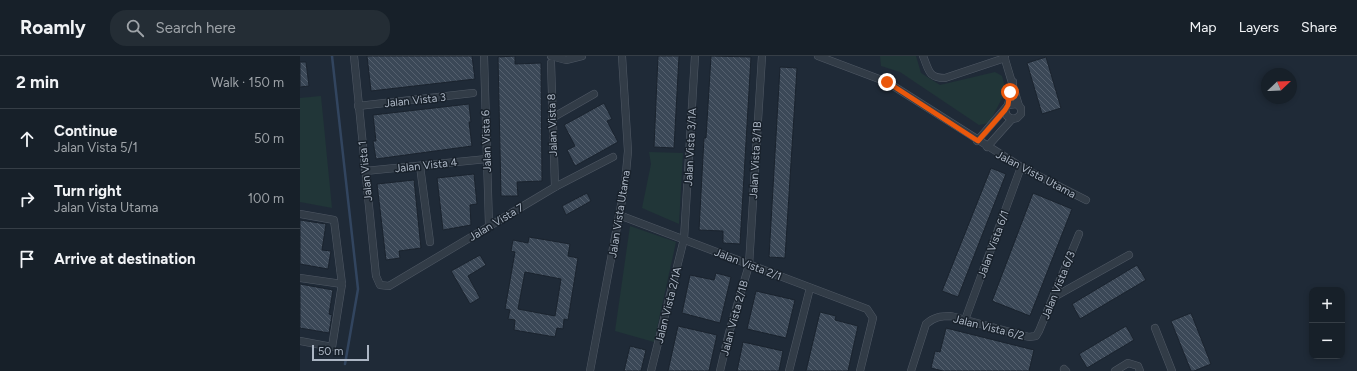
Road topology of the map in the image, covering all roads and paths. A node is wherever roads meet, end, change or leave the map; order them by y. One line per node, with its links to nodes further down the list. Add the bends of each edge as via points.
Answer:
1 (354, 56): 14 (street, Jalan Vista 1)
2 (484, 56): 22 (street, Jalan Vista 6)
3 (582, 56): 10 (street, via 566,60)
4 (622, 56): 29 (street, Jalan Vista Utama, via 628,151 626,184)
5 (695, 56): 32 (street, Jalan Vista 3/1A)
6 (762, 56): 35 (street, Jalan Vista 3/1B)
7 (818, 56): 19 (street, Jalan Vista Utama, via 887,82)
8 (924, 56): 9 (street, via 930,74 940,78 978,68)
9 (1005, 57): 11 (street)
10 (552, 58): 17 (street, Jalan Vista 8)
11 (1013, 82): 15 (street); 16 (street)
12 (472, 93): 14 (street, Jalan Vista 3)
13 (594, 94): 17 (street)
14 (358, 106): 25 (street, Jalan Vista 1)
15 (1019, 106): 16 (street, via 1014,103); 18 (street, via 1021,114 1018,118)
16 (1006, 107): 18 (street, via 1007,116); 19 (street)
17 (552, 118): 26 (street, Jalan Vista 8)
18 (1012, 119): 20 (street)
19 (978, 141): 20 (street, Jalan Vista Utama)
20 (987, 147): 24 (street, Jalan Vista Utama)
21 (613, 157): 26 (street, Jalan Vista 7)
22 (487, 159): 23 (street, Jalan Vista 4); 30 (street, Jalan Vista 6)
23 (420, 166): 25 (street, Jalan Vista 4); 33 (street)
24 (1020, 167): 27 (street, Jalan Vista Utama); 41 (street, Jalan Vista 6/1)
25 (365, 171): 38 (street, Jalan Vista 1, via 376,276)
26 (555, 187): 30 (street, Jalan Vista 7)
27 (1086, 200)
28 (300, 214): 37 (street, via 334,220)
29 (619, 215): 32 (street, Jalan Vista 2/1); 46 (street, Jalan Vista Utama)
30 (489, 225): 38 (street, Jalan Vista 7, via 390,286)
31 (1079, 234): 40 (street, Jalan Vista 6/3)
32 (684, 239): 35 (street, Jalan Vista 2/1); 47 (street, Jalan Vista 2/1A)
33 (430, 242)
34 (1129, 254): 40 (street)
35 (750, 265): 39 (street, Jalan Vista 2/1); 48 (street, Jalan Vista 2/1B)
36 (300, 278): 37 (street)
37 (342, 284): 44 (street, via 332,347)
38 (380, 285)
39 (810, 288): 49 (street); 50 (street, Jalan Vista 2/1, via 867,309 873,318)
40 (1054, 297): 43 (street, Jalan Vista 6/3)
41 (965, 320): 43 (street, Jalan Vista 6/2, via 1030,337); 51 (street, Jalan Vista 6/2, via 951,316 931,319 926,324)
42 (1155, 328): 53 (street)
43 (1036, 336)
44 (300, 341)
45 (1139, 369): 52 (street, via 1128,364)
46 (590, 371)
47 (651, 371)
48 (720, 371)
49 (789, 371)
50 (860, 371)
51 (911, 371)
52 (1115, 371)
53 (1172, 371)

